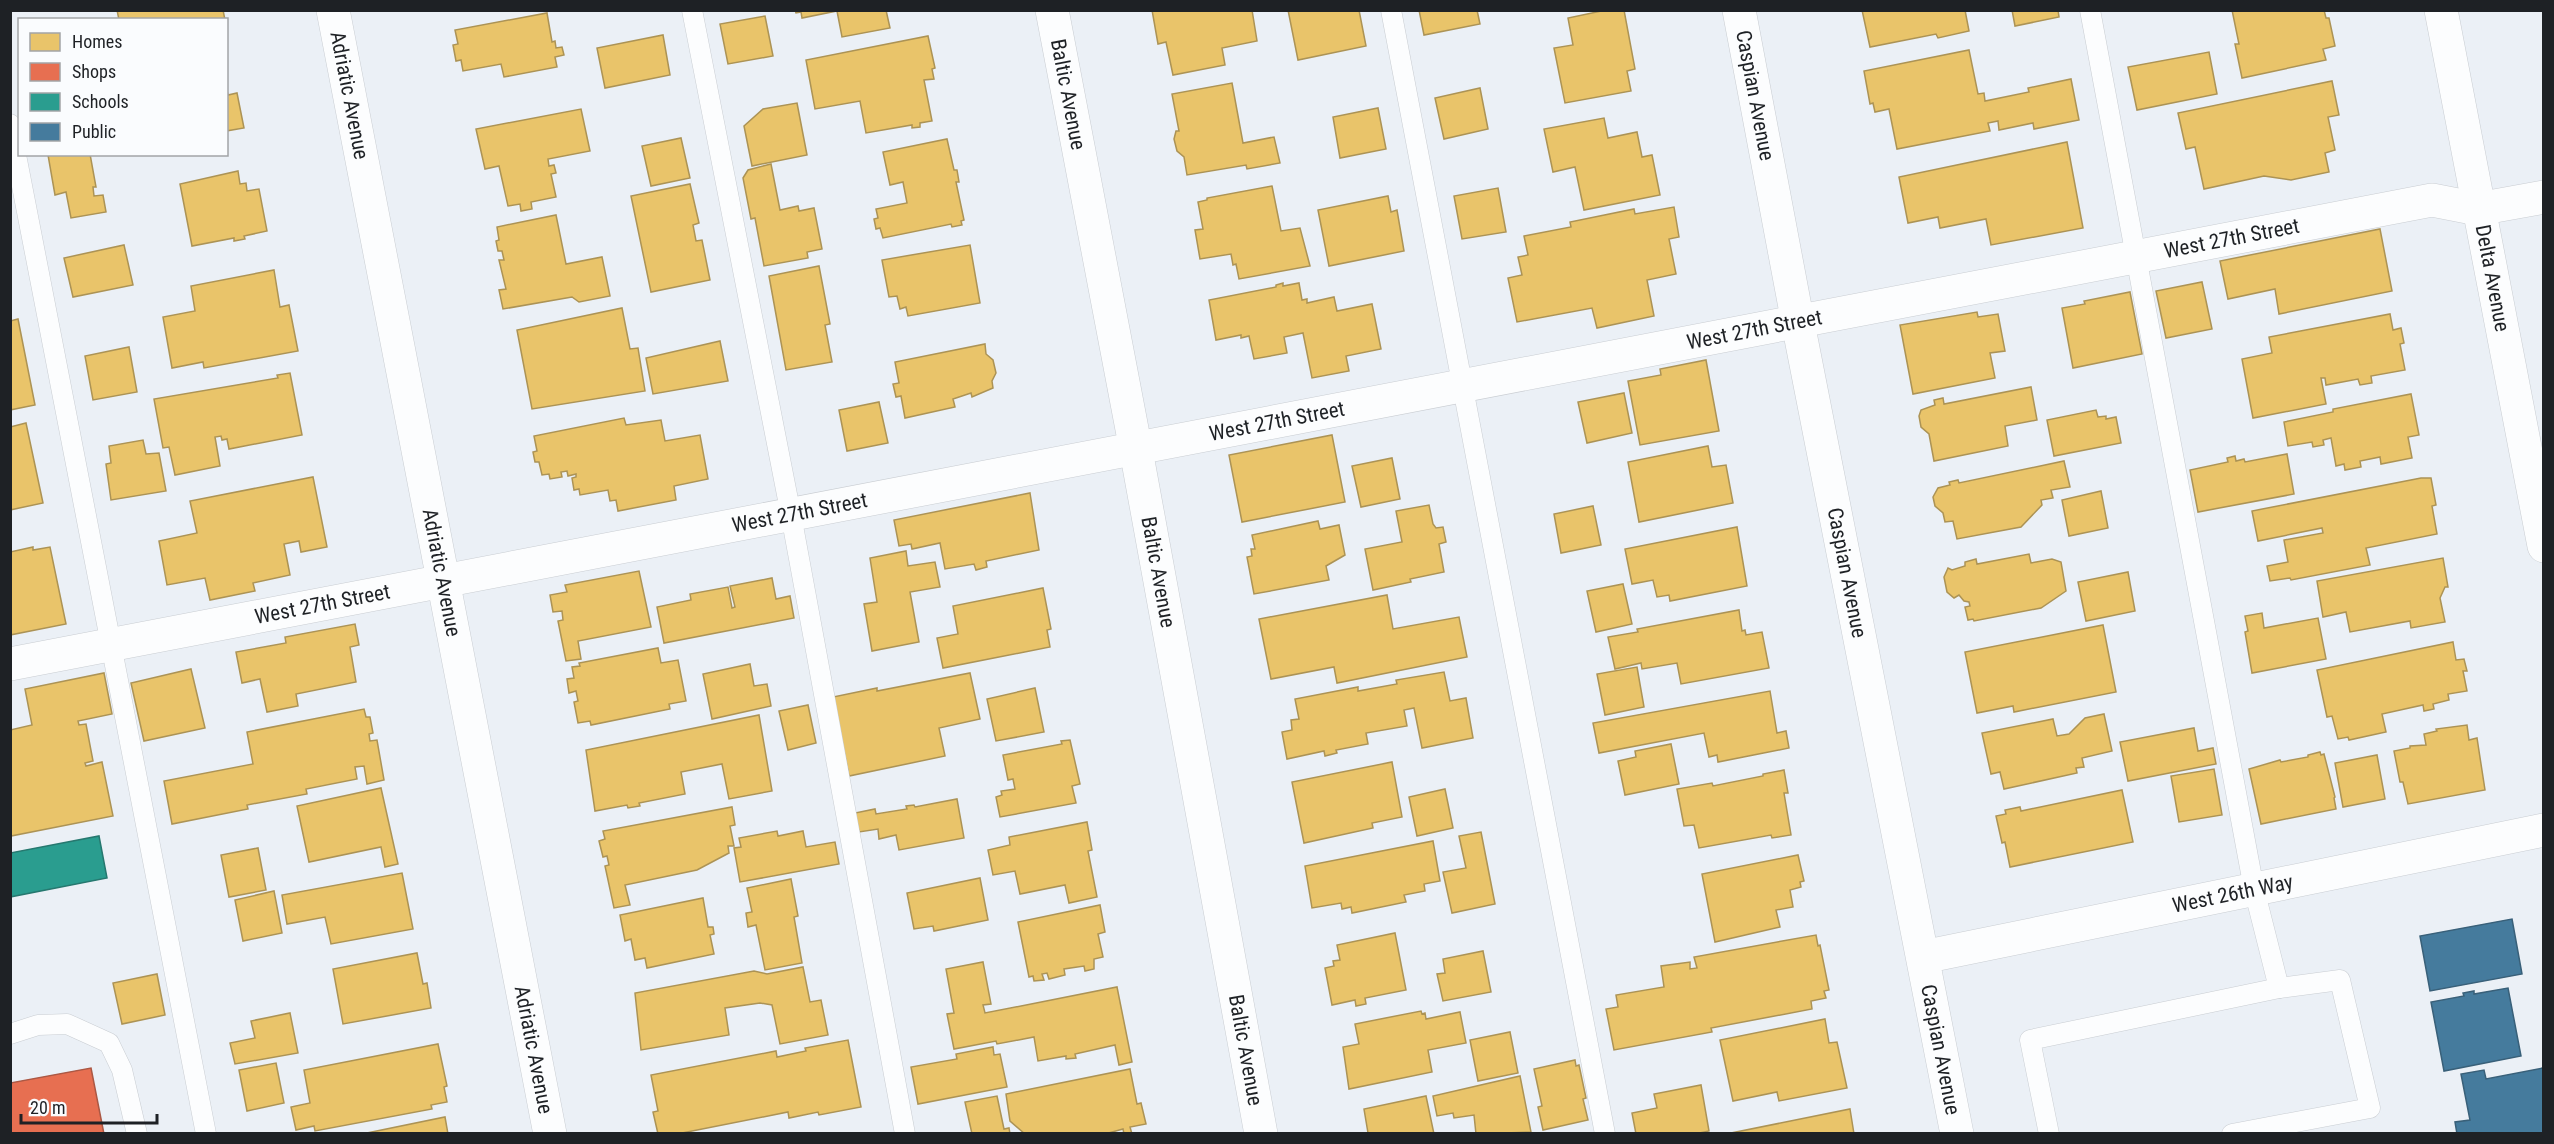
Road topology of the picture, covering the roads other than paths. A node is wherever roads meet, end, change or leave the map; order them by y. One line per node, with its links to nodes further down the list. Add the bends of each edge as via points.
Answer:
1 (333, 10): 17 (street, Adriatic Avenue)
2 (693, 10): 15 (lane)
3 (1052, 10): 14 (street, Baltic Avenue)
4 (1391, 10): 13 (lane)
5 (1739, 10): 12 (street, Caspian Avenue)
6 (2090, 10): 11 (lane)
7 (2441, 10): 10 (street, Delta Avenue)
8 (10, 124): 18 (lane)
9 (2544, 197): 10 (street, West 27th Street)
10 (2478, 209): 11 (street, West 27th Street, via 2432,200); 16 (street, Delta Avenue)
11 (2136, 256): 12 (street, West 27th Street); 21 (lane)
12 (1798, 323): 13 (street, West 27th Street); 22 (street, Caspian Avenue)
13 (1463, 387): 14 (street, West 27th Street); 30 (lane)
14 (1136, 450): 15 (street, West 27th Street); 29 (street, Baltic Avenue)
15 (791, 515): 17 (street, West 27th Street); 28 (lane)
16 (2544, 546)
17 (444, 582): 18 (street, West 27th Street); 27 (street, Adriatic Avenue)
18 (112, 644): 19 (street, West 27th Street); 26 (lane)
19 (10, 664)
20 (2544, 830): 21 (street, West 26th Way)
21 (2254, 889): 22 (street, West 26th Way); 23 (lane)
22 (1923, 957): 31 (street, Caspian Avenue)
23 (2279, 988): 32 (lane, via 2030,1040); 33 (lane, via 2340,980 2370,1108)
24 (10, 1034): 25 (lane, via 38,1025 67,1024 109,1043 122,1070)
25 (137, 1134)
26 (206, 1134)
27 (550, 1134)
28 (905, 1134)
29 (1261, 1134)
30 (1605, 1134)
31 (1957, 1134)
32 (2049, 1134)
33 (2232, 1134)

